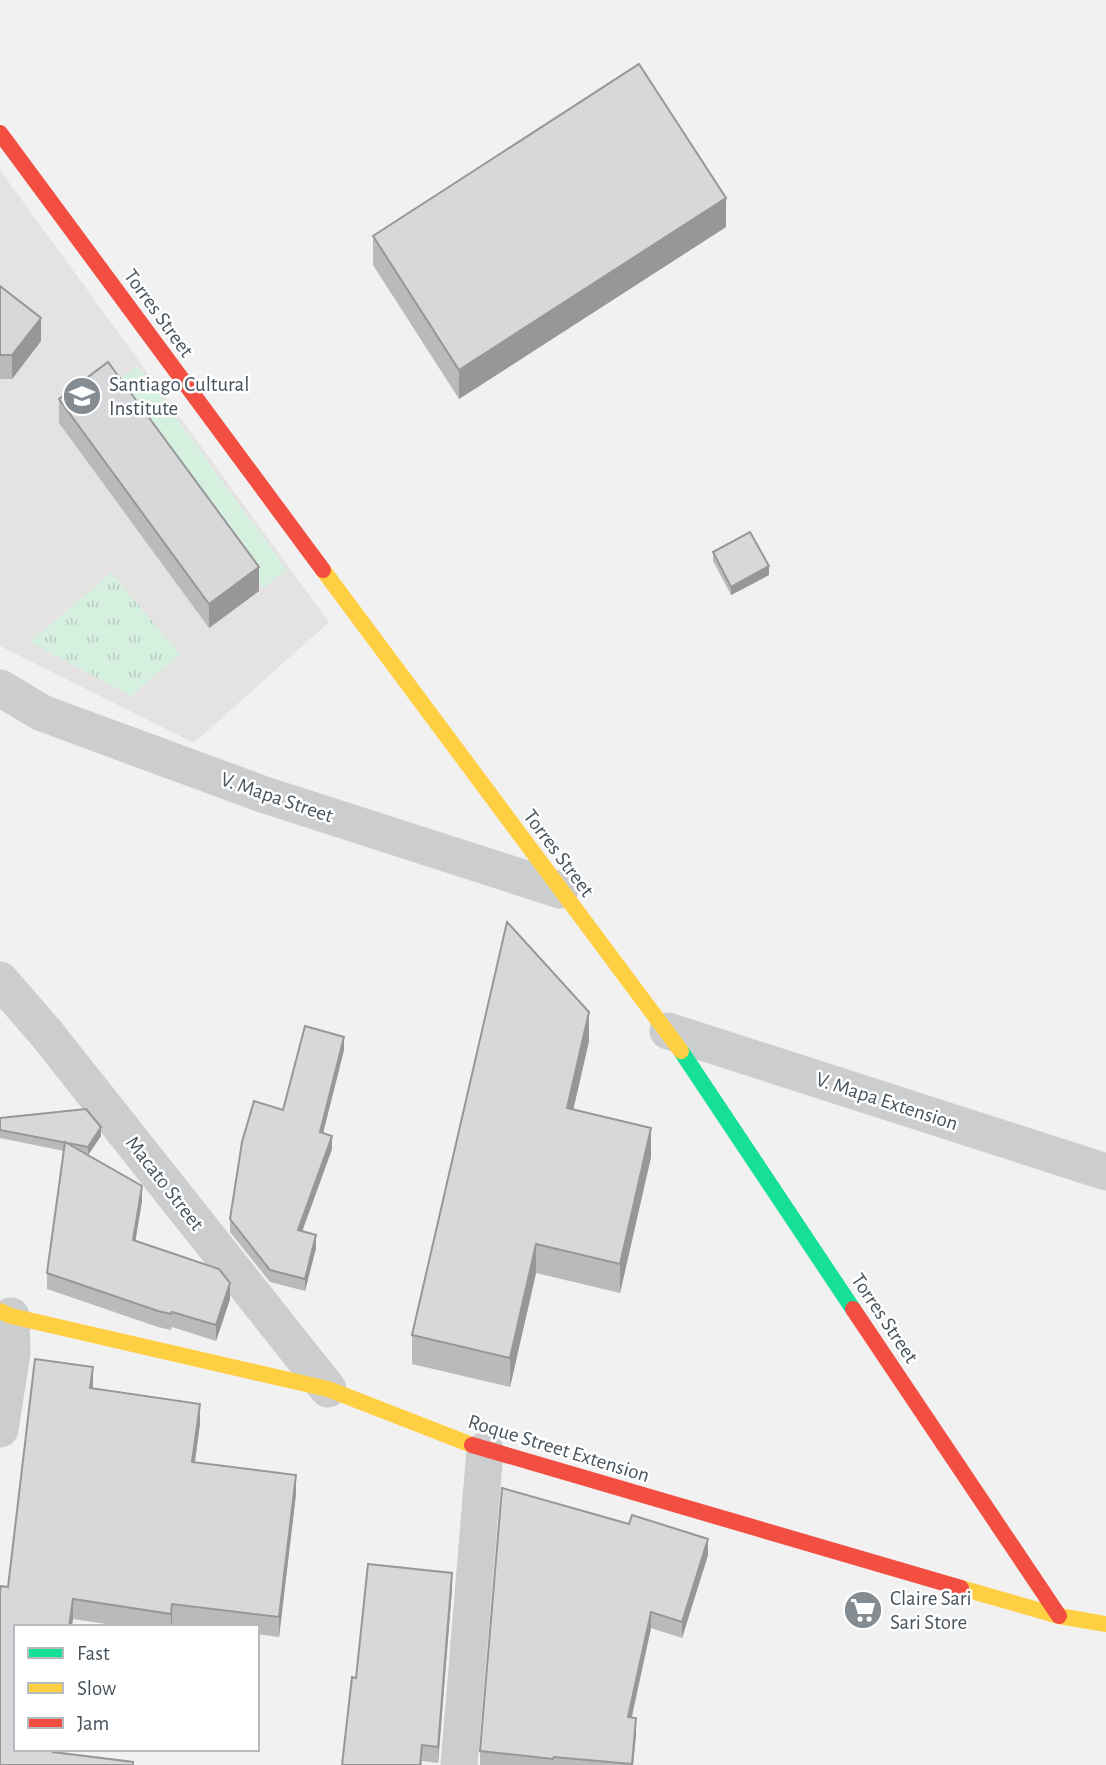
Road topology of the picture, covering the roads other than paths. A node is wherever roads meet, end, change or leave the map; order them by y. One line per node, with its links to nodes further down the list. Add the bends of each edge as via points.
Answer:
1 (0, 133): 3 (street, Torres Street)
2 (0, 688): 3 (street, V. Mapa Street, via 42,713 262,793)
3 (560, 890): 5 (street, Torres Street)
4 (0, 980): 8 (street, Macato Street)
5 (668, 1031): 6 (street, V. Mapa Extension); 11 (street, Torres Street)
6 (1106, 1171)
7 (6, 1314): 8 (street, Roque Street Extension); 9 (street, via 12,1353)
8 (328, 1389): 10 (street, Roque Street Extension)
9 (0, 1429)
10 (485, 1450): 11 (street, Roque Street Extension); 13 (street)
11 (1059, 1616): 12 (street, Roque Street Extension)
12 (1106, 1624)
13 (459, 1765)

